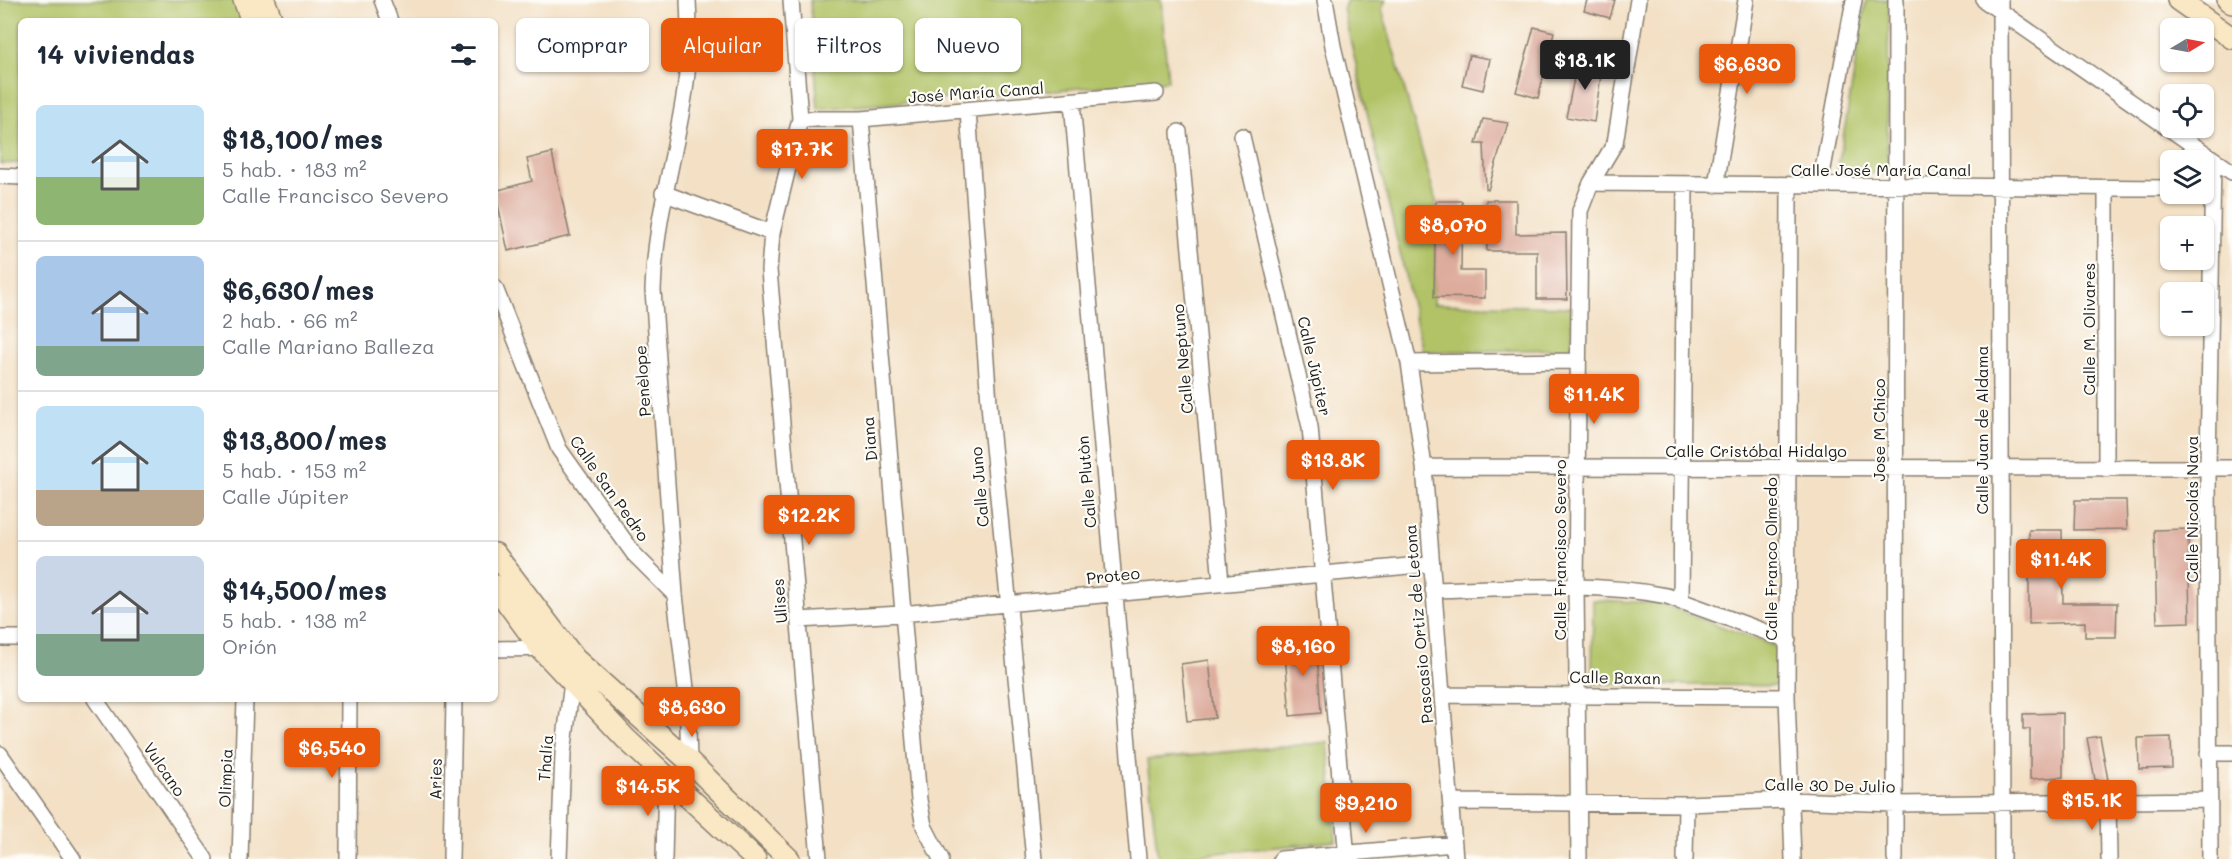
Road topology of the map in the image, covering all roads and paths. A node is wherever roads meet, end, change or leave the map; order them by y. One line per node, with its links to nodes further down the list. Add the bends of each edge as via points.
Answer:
1 (244, 0): 16 (street)
2 (264, 0): 17 (street)
3 (382, 0): 18 (street)
4 (688, 0): 41 (street, Penèlope, via 690,40 682,110)
5 (791, 0): 23 (street, Ulises)
6 (1325, 0): 46 (street, Pascasio Ortiz de Letona)
7 (1638, 0): 32 (street, Calle Francisco Severo, via 1615,143)
8 (1746, 0): 34 (street)
9 (1854, 0): 35 (street)
10 (1896, 0): 36 (street, Jose M Chico)
11 (1984, 0): 15 (street)
12 (2178, 0): 19 (street)
13 (2228, 0): 14 (street)
14 (2232, 3)
15 (1999, 5): 27 (street); 38 (street, Calle Juan de Aldama)
16 (251, 18)
17 (271, 18)
18 (389, 18)
19 (2232, 38)
20 (1156, 93): 21 (street, José María Canal)
21 (1072, 102): 22 (street, José María Canal); 63 (street, Calle Plutòn)
22 (968, 111): 24 (street, José María Canal); 66 (street, Calle Juno)
23 (800, 119): 24 (street, José María Canal); 43 (street, Ulises)
24 (861, 119): 67 (street, Diana)
25 (1179, 132): 59 (street, Calle Neptuno)
26 (1242, 136): 58 (street, Calle Júpiter, via 1310,427)
27 (2200, 150)
28 (2214, 160): 29 (street)
29 (2232, 172)
30 (0, 176): 31 (street)
31 (18, 177)
32 (1590, 183): 33 (street, Calle José María Canal); 45 (street, Calle Francisco Severo, via 1580,211)
33 (1685, 185): 34 (street, Calle José María Canal); 50 (street)
34 (1716, 185): 37 (street, Calle José María Canal)
35 (1820, 185): 36 (street, Calle José María Canal); 37 (street, Calle José María Canal)
36 (1895, 186): 38 (street, Calle José María Canal); 48 (street, Jose M Chico)
37 (1790, 187): 51 (street, Calle Franco Olmedo)
38 (1998, 187): 39 (street, Calle José María Canal); 52 (street, Calle Juan de Aldama)
39 (2106, 188): 40 (street, Calle José María Canal); 55 (street, Calle M. Olivares)
40 (2160, 188)
41 (663, 193): 43 (street); 64 (street, Penèlope, via 654,247 653,290)
42 (2208, 204): 53 (street, Calle Nicolás Nava)
43 (772, 233): 68 (street, Ulises, via 771,290)
44 (498, 296): 64 (street, Calle San Pedro, via 559,449 634,554)
45 (1578, 361): 46 (street); 49 (street, Calle Francisco Severo)
46 (1409, 363): 47 (street, Pascasio Ortiz de Letona)
47 (1424, 467): 49 (street, Calle Cristóbal Hidalgo); 57 (street, Pascasio Ortiz de Letona)
48 (1896, 467): 51 (street, Calle Cristóbal Hidalgo); 52 (street, Calle Cristóbal Hidalgo); 95 (street, Jose M Chico)
49 (1578, 468): 50 (street, Calle Cristóbal Hidalgo); 60 (street, Calle Francisco Severo)
50 (1683, 468): 51 (street, Calle Cristóbal Hidalgo); 65 (street)
51 (1788, 468): 71 (street, Calle Franco Olmedo)
52 (1999, 468): 55 (street, Calle Cristóbal Hidalgo); 92 (street, Calle Juan de Aldama)
53 (2208, 468): 54 (street, Calle Cristóbal Hidalgo); 55 (street, Calle Cristóbal Hidalgo); 83 (street, Calle Nicolás Nava)
54 (2232, 468)
55 (2106, 469)
56 (498, 558): 74 (street)
57 (1430, 564): 58 (street, Proteo); 62 (street, Pascasio Ortiz de Letona)
58 (1324, 573): 59 (street, Proteo); 97 (street, Calle Júpiter)
59 (1221, 582): 63 (street, Proteo)
60 (1576, 586): 62 (street); 65 (street, via 1646,592); 77 (street, Calle Francisco Severo)
61 (498, 590): 73 (street)
62 (1433, 590): 76 (street, Pascasio Ortiz de Letona)
63 (1113, 593): 66 (street, Proteo); 110 (street, Calle Plutòn)
64 (675, 595): 86 (street, Penèlope, via 687,697)
65 (1681, 602): 71 (street)
66 (1007, 604): 67 (street, Proteo); 109 (street, Calle Juno)
67 (901, 614): 68 (street, Proteo); 108 (street, Diana, via 919,800 924,826)
68 (799, 620): 107 (street, Ulises)
69 (0, 638): 70 (street)
70 (18, 638)
71 (1788, 640): 78 (street, Calle Franco Olmedo)
72 (498, 649): 73 (street)
73 (542, 650): 74 (street); 75 (street)
74 (569, 652): 75 (street, Thalía); 86 (street)
75 (572, 681): 87 (street); 103 (street, Thalía, via 563,754)
76 (1442, 695): 77 (street, Calle Baxan); 90 (street, Pascasio Ortiz de Letona)
77 (1577, 695): 78 (street, Calle Baxan); 91 (street, Calle Francisco Severo)
78 (1787, 698): 88 (street, Calle Franco Olmedo)
79 (97, 702): 99 (street, Vulcano)
80 (246, 702): 100 (street, Olimpia)
81 (349, 702): 101 (street)
82 (454, 702): 102 (street, Aries)
83 (2208, 753): 84 (street); 89 (street, Calle Nicolás Nava)
84 (2232, 753)
85 (0, 754): 98 (street)
86 (689, 761): 106 (street)
87 (666, 775): 104 (street); 105 (street)
88 (1789, 800): 94 (street, Calle 30 De Julio); 95 (street, Calle 30 De Julio); 114 (street, Calle Franco Olmedo)
89 (2208, 801): 93 (street, Calle 30 De Julio); 118 (street, Calle Nicolás Nava)
90 (1452, 802): 91 (street, Calle 30 De Julio); 96 (street, Pascasio Ortiz de Letona)
91 (1578, 802): 94 (street, Calle 30 De Julio); 112 (street, Calle Francisco Severo)
92 (2002, 803): 93 (street, Calle 30 De Julio); 95 (street, Calle 30 De Julio); 116 (street, Calle Juan de Aldama)
93 (2108, 803): 117 (street)
94 (1686, 804): 113 (street)
95 (1895, 804): 115 (street, Jose M Chico)
96 (1454, 851): 97 (street)
97 (1347, 856): 111 (street)
98 (73, 859)
99 (205, 859)
100 (240, 859)
101 (348, 859)
102 (451, 859)
103 (559, 859)
104 (664, 859)
105 (755, 859)
106 (789, 859)
107 (819, 859)
108 (941, 859)
109 (1034, 859)
110 (1138, 859)
111 (1281, 859)
112 (1579, 859)
113 (1685, 859)
114 (1793, 859)
115 (1895, 859)
116 (2002, 859)
117 (2109, 859)
118 (2210, 859)

